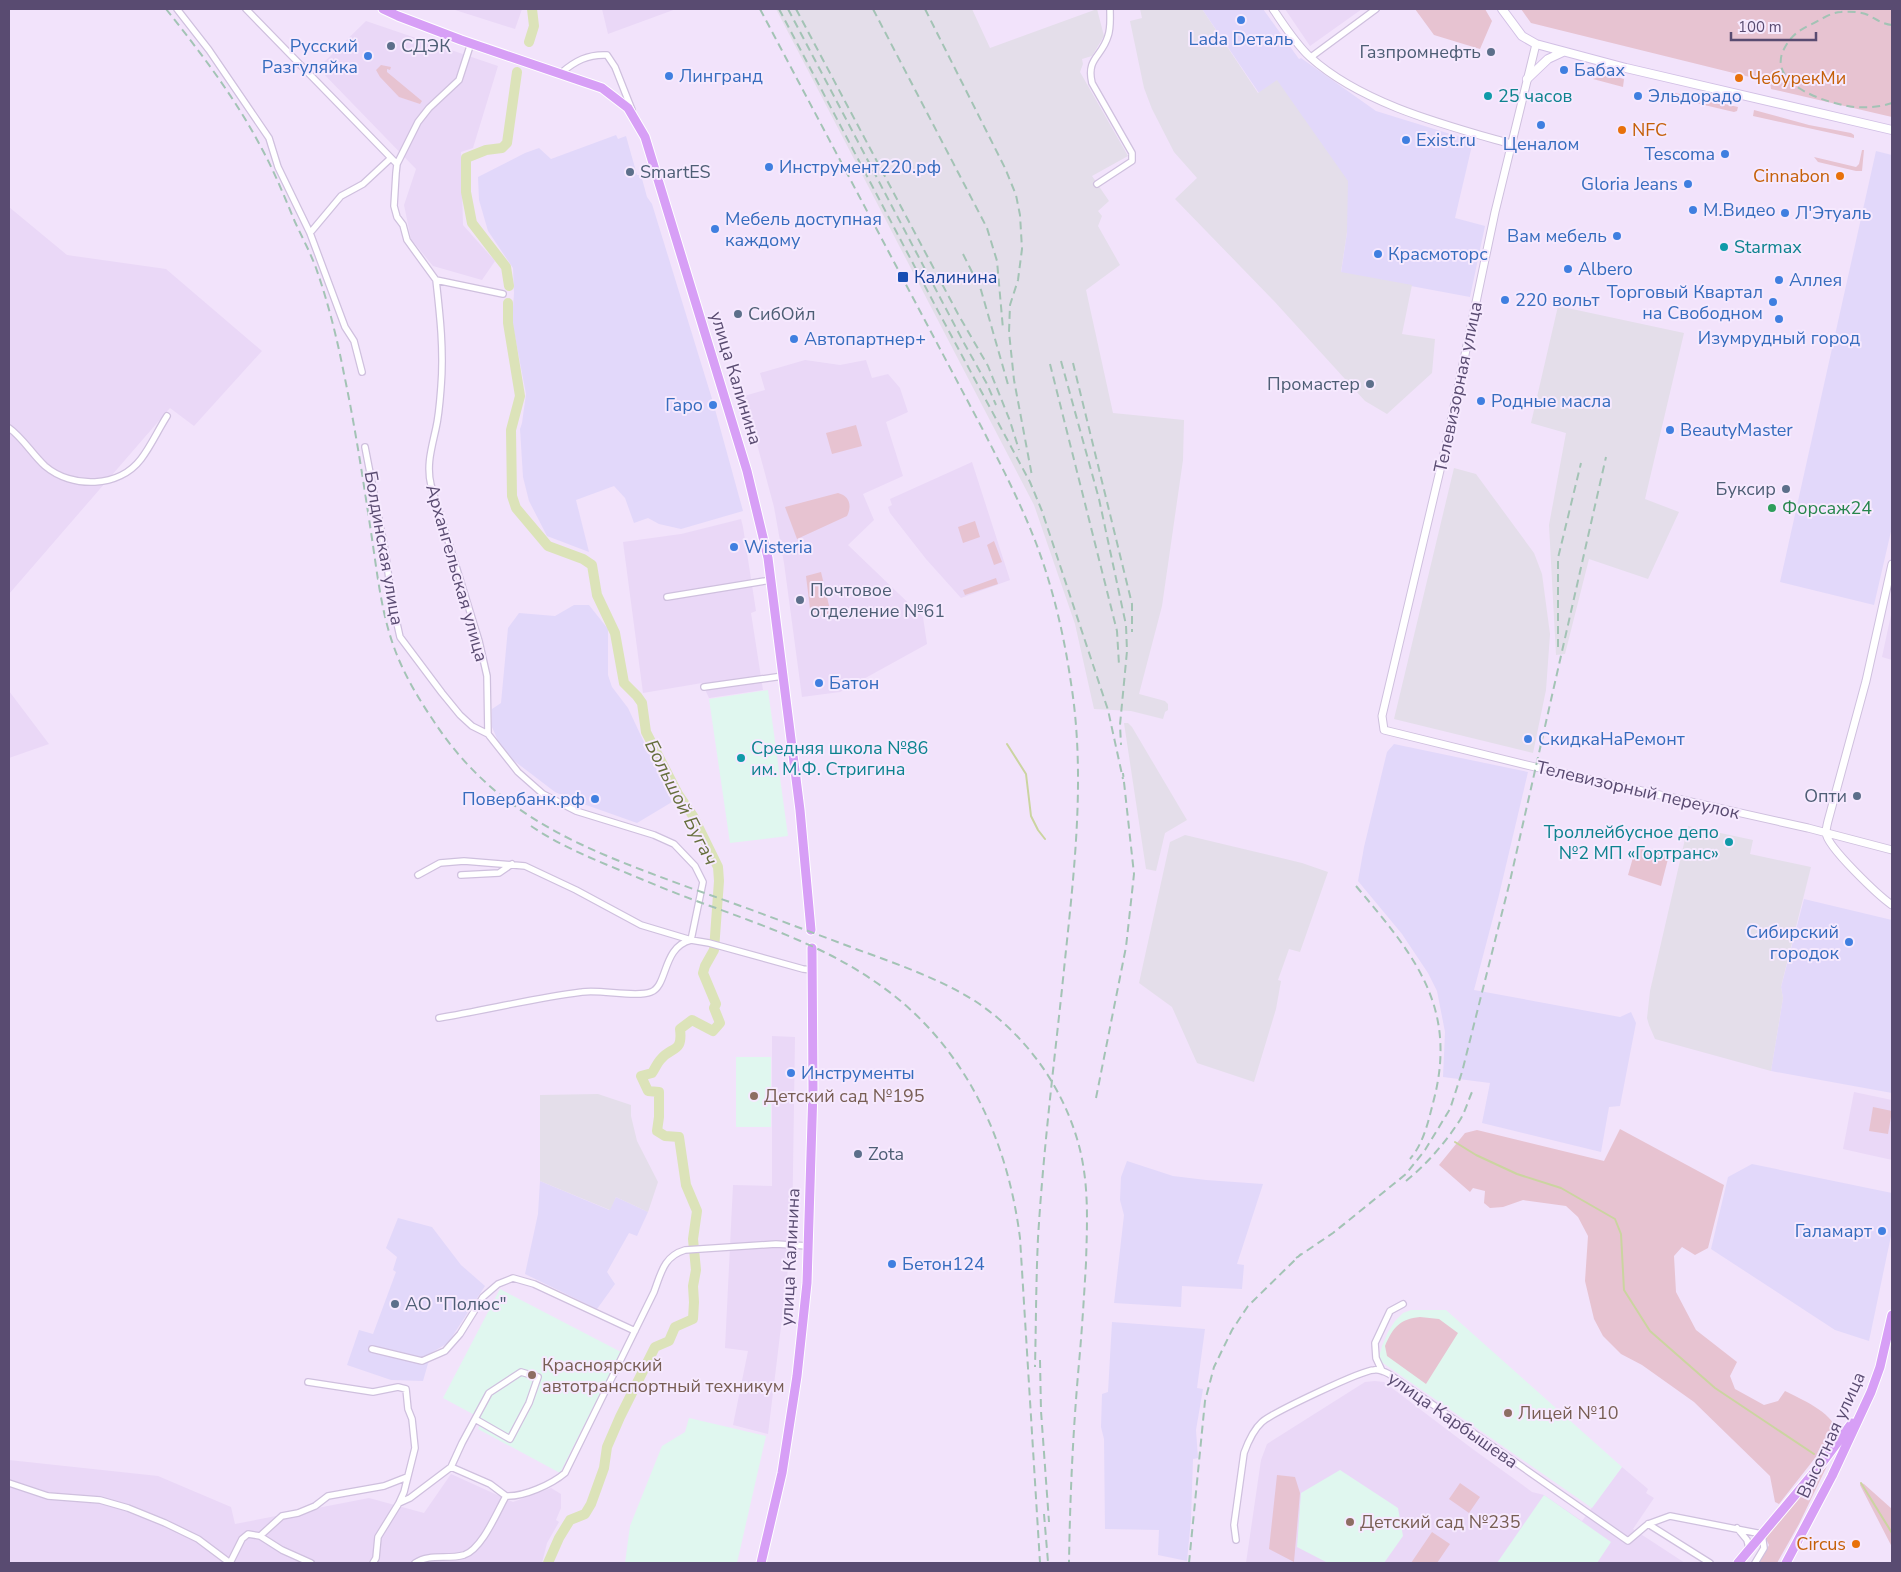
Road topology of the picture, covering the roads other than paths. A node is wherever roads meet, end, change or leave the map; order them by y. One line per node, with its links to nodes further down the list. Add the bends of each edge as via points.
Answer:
1 (177, 9): 20 (street, via 269,138 278,168)
2 (246, 9): 17 (street)
3 (383, 9): 8 (main road, улица Калинина)
4 (1110, 9): 19 (street, via 1108,38 1089,72 1092,83 1132,153 1132,160)
5 (1273, 9): 11 (street)
6 (1376, 9): 11 (street)
7 (1502, 9): 9 (main road, via 1522,36)
8 (471, 44): 12 (main road, улица Калинина); 18 (street, via 459,80 418,122)
9 (1536, 44): 10 (main road); 13 (street, Телевизорная улица)
10 (1563, 52): 13 (main road, via 1548,59); 15 (main road)
11 (1311, 58): 16 (street, via 1342,81 1379,101)
12 (561, 73): 14 (main road, улица Калинина, via 602,88 628,108); 14 (street, via 587,57 607,55)
13 (1527, 79): 16 (street, Телевизорная улица)
14 (636, 119): 28 (main road, улица Калинина, via 664,194 741,452 758,511)
15 (1892, 130)
16 (1511, 144): 32 (street, Телевизорная улица, via 1446,446 1382,716)
17 (391, 158): 18 (street); 20 (street, via 363,184 341,196)
18 (397, 164): 21 (street, via 395,212 407,240)
19 (1097, 184)
20 (310, 233): 23 (street, via 345,327 354,341)
21 (436, 280): 22 (street); 33 (street, Архангельская улица, via 441,323 441,385 428,472 480,641 487,676)
22 (502, 294)
23 (362, 372)
24 (167, 416): 25 (street, via 141,460 106,481 84,483 64,478 47,468)
25 (9, 428)
26 (365, 447): 33 (street, Болдинская улица, via 400,636 460,715)
27 (1892, 564): 34 (street)
28 (771, 580): 29 (street); 30 (main road, улица Калинина)
29 (667, 597)
30 (783, 676): 31 (street); 41 (main road, улица Калинина, via 800,810)
31 (704, 687)
32 (1384, 730): 34 (street, Телевизорный переулок)
33 (488, 734): 40 (street, via 518,772 543,794 576,811 674,844 695,866 703,882)
34 (1826, 834): 35 (street, Телевизорный переулок); 39 (street, via 1831,844 1866,882)
35 (1892, 850)
36 (512, 864): 37 (street, via 440,863); 38 (street, via 499,873); 40 (street, via 526,866 641,925)
37 (418, 875)
38 (461, 875)
39 (1892, 905)
40 (691, 940): 41 (street); 42 (street, via 682,942 668,959 658,987 652,992 584,991)
41 (812, 970): 43 (main road, улица Калинина, via 813,1088)
42 (439, 1018)
43 (808, 1246): 46 (street, via 776,1244 674,1253 663,1267); 67 (main road, улица Калинина, via 797,1376 782,1473)
44 (1403, 1304): 48 (street, via 1390,1311 1376,1343 1376,1358)
45 (1892, 1316): 50 (main road, Высотная улица, via 1880,1367)
46 (635, 1331): 47 (street, via 534,1284 513,1278 498,1284 484,1297 445,1351 422,1362); 55 (street, via 565,1473 550,1484 514,1497)
47 (372, 1349)
48 (1382, 1371): 57 (street, улица Карбышева, via 1628,1541); 61 (street, улица Карбышева, via 1365,1372 1271,1415 1261,1423 1244,1452 1234,1525)
49 (308, 1382): 53 (street, via 373,1392 398,1387 406,1389 415,1448)
50 (1863, 1409): 59 (main road); 71 (main road, Высотная улица)
51 (475, 1420): 51 (street, via 510,1439 538,1377 521,1372 500,1385 489,1393); 52 (street)
52 (452, 1467): 55 (street, via 490,1484); 56 (street)
53 (407, 1478): 56 (street); 60 (street, via 384,1486 328,1496 315,1506 282,1516)
54 (9, 1483): 63 (street, via 48,1496 100,1500 128,1508 198,1539)
55 (506, 1496): 66 (street, via 484,1536 469,1552 421,1559)
56 (399, 1503): 65 (street, via 378,1537)
57 (1648, 1524): 58 (street, via 1670,1516); 68 (street)
58 (1737, 1528): 59 (street); 62 (street)
59 (1762, 1534): 62 (main road); 70 (street, via 1764,1548)
60 (260, 1536): 63 (street, via 248,1534 242,1539); 64 (street)
61 (1236, 1540)
62 (1749, 1548): 69 (main road)
63 (230, 1563)
64 (310, 1563)
65 (373, 1563)
66 (415, 1563)
67 (761, 1563)
68 (1710, 1563)
69 (1738, 1563)
70 (1755, 1563)
71 (1786, 1563)

